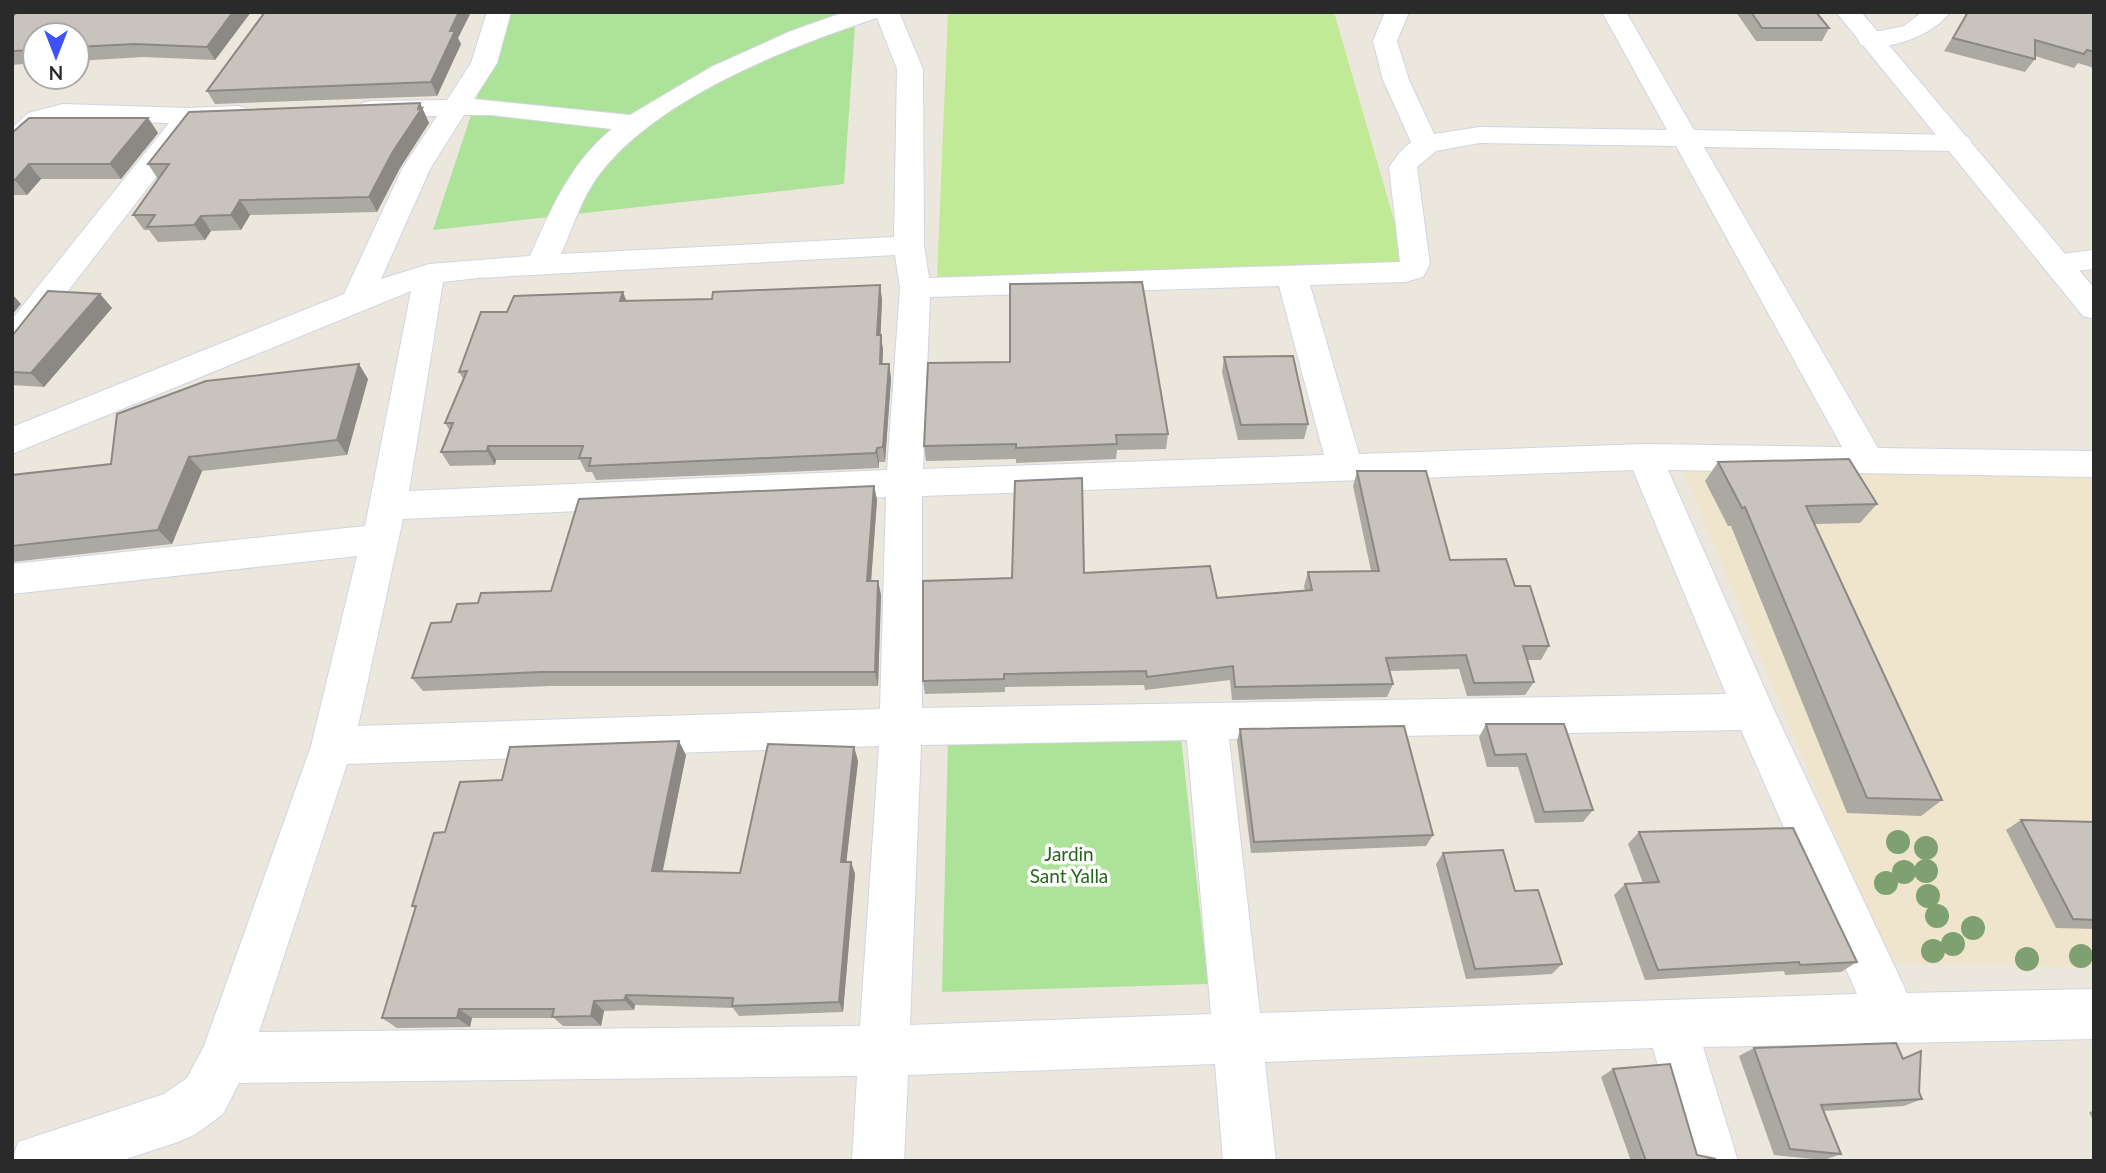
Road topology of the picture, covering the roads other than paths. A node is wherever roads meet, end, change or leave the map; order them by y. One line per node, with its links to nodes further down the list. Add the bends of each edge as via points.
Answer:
1 (499, 12): 10 (street, via 484,63)
2 (870, 12): 14 (street, via 771,48)
3 (887, 12): 19 (street, via 909,69)
4 (1397, 12): 17 (street, via 1385,41 1396,80)
5 (1614, 12): 15 (street)
6 (1848, 12): 8 (street)
7 (1938, 12): 8 (street, via 1912,32)
8 (1870, 40): 18 (street)
9 (208, 92): 13 (street)
10 (454, 106): 11 (street); 14 (street); 26 (street, via 416,169)
11 (348, 110)
12 (268, 113): 13 (street)
13 (188, 116): 16 (street, via 63,112 37,120); 28 (street)
14 (634, 124): 22 (street, via 580,182)
15 (1686, 139): 17 (street, via 1480,135); 18 (street); 31 (street)
16 (12, 143)
17 (1425, 144): 24 (street, via 1409,155 1403,167 1415,264 1412,270)
18 (1958, 144): 21 (street)
19 (909, 245): 22 (street); 25 (street)
20 (2094, 259): 21 (street)
21 (2056, 263): 27 (street)
22 (541, 266): 23 (street)
23 (429, 274): 26 (street); 35 (street)
24 (1292, 276): 25 (street); 33 (street)
25 (915, 288): 34 (street)
26 (356, 301): 29 (street)
27 (2094, 310)
28 (12, 341)
29 (12, 441)
30 (1645, 457): 31 (street); 33 (street); 37 (street)
31 (1867, 460): 32 (street)
32 (2094, 464)
33 (1345, 468): 34 (street)
34 (904, 484): 35 (street); 39 (street)
35 (384, 522): 36 (street); 40 (street)
36 (12, 579)
37 (1754, 712): 38 (street); 42 (street)
38 (1206, 722): 39 (street); 44 (street)
39 (901, 727): 40 (street); 45 (street)
40 (332, 746): 46 (street)
41 (2094, 1014): 42 (street)
42 (1893, 1018): 43 (street)
43 (1671, 1023): 44 (street); 50 (street)
44 (1237, 1038): 45 (street); 49 (street)
45 (884, 1051): 46 (street); 48 (street)
46 (225, 1058): 47 (street, via 205,1096 178,1116)
47 (37, 1161)
48 (878, 1161)
49 (1250, 1161)
50 (1712, 1161)

